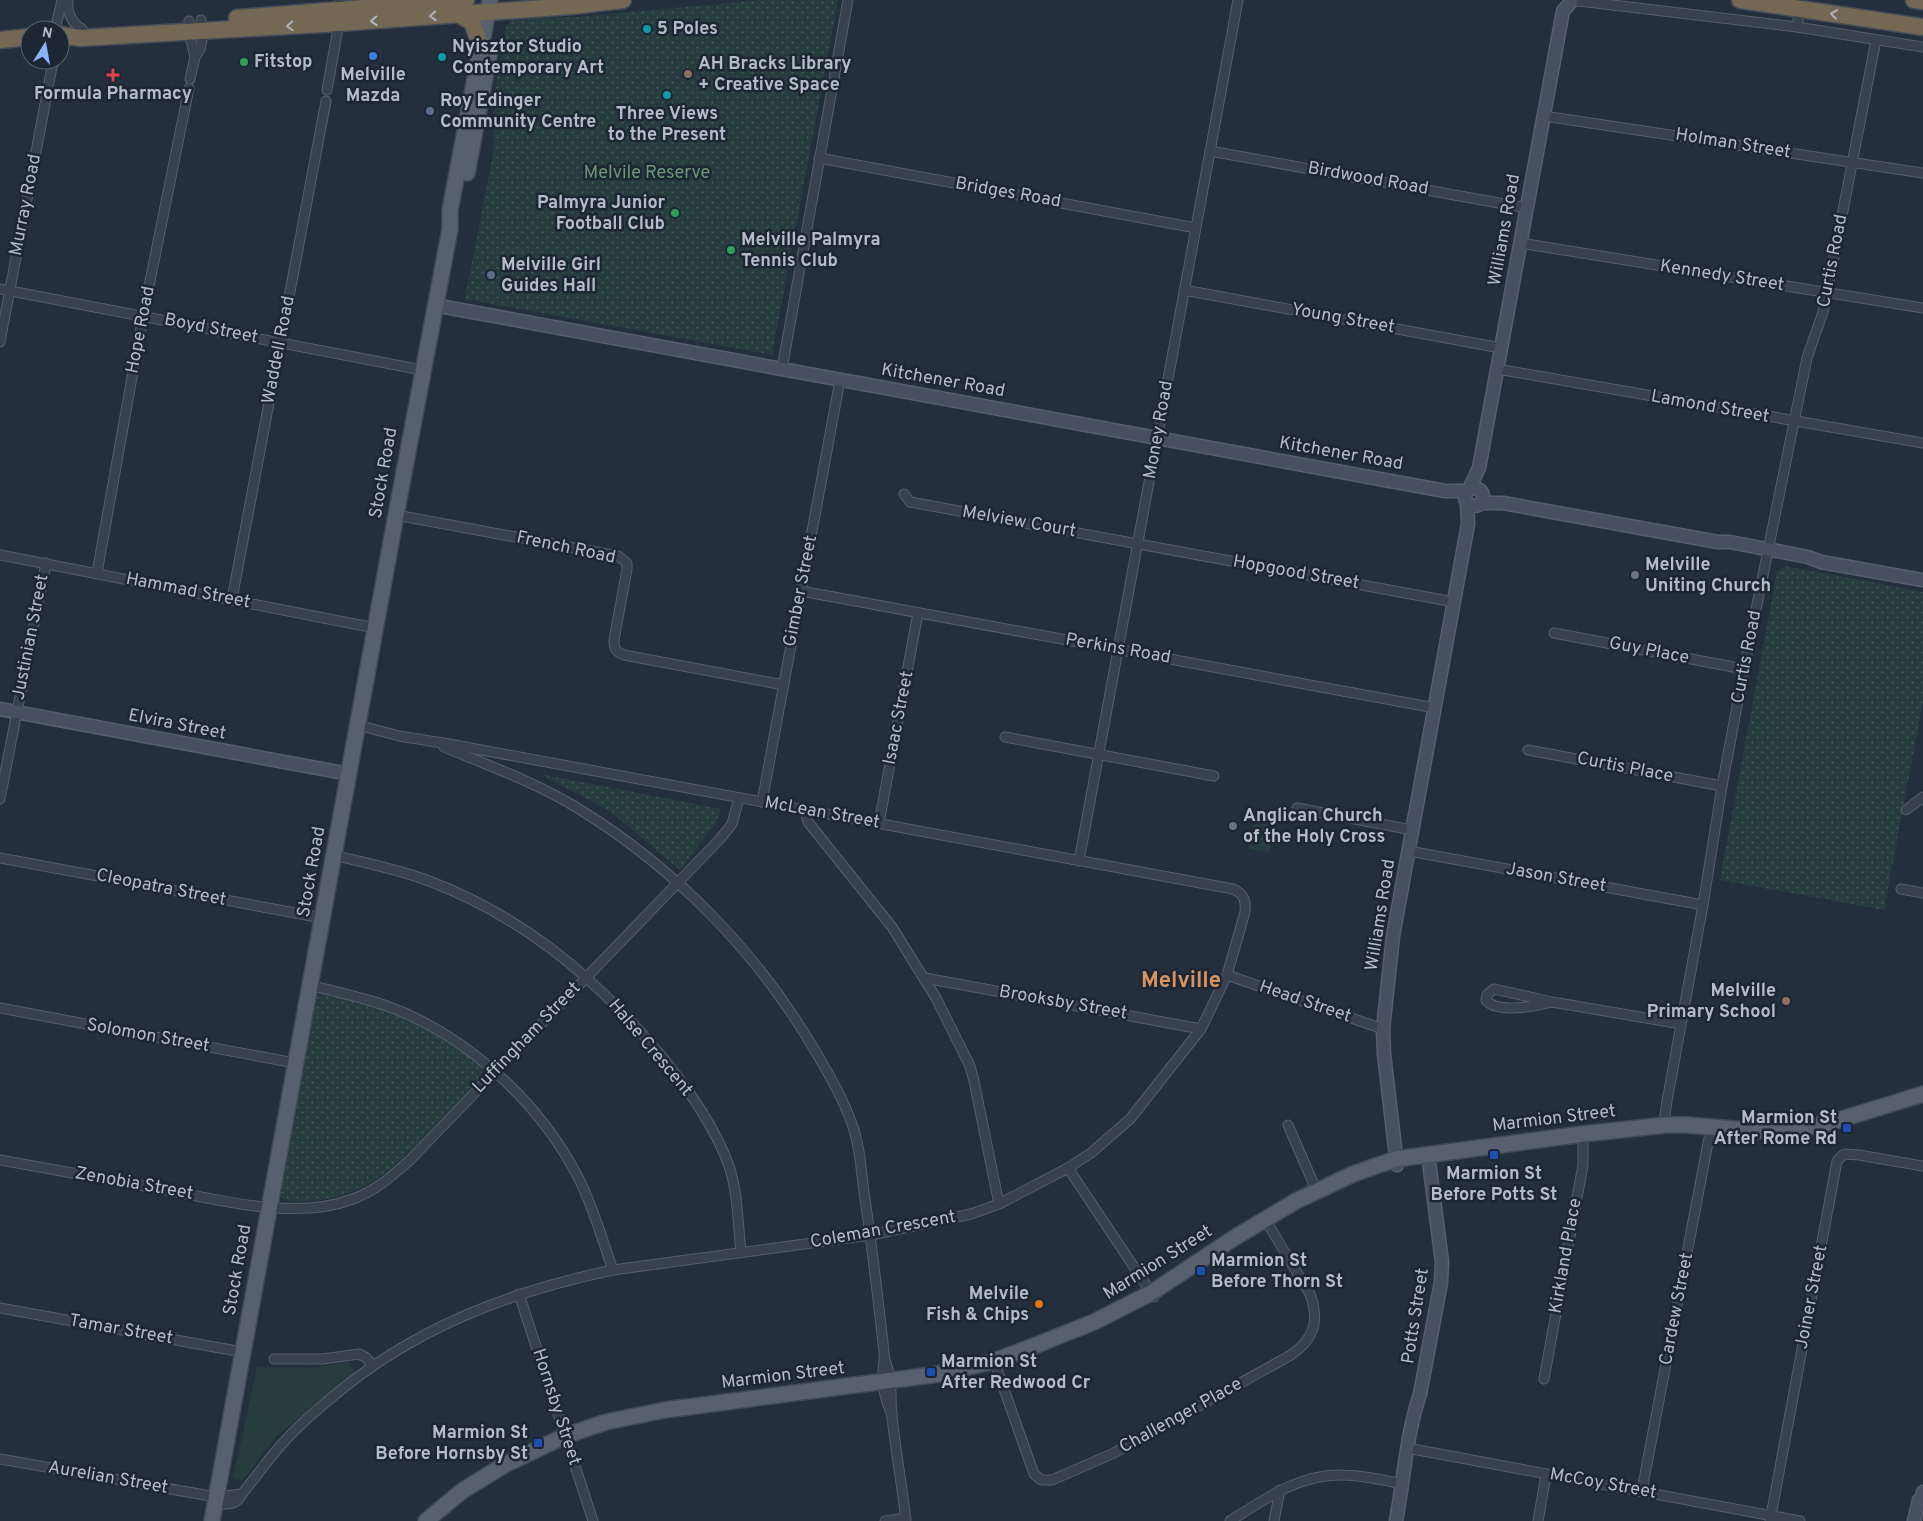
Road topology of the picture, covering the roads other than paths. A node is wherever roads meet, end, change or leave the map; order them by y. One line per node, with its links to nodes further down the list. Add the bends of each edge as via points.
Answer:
1 (62, 0): 14 (street)
2 (68, 0): 18 (street, via 70,16)
3 (623, 0): 11 (highway, via 572,6)
4 (848, 0): 31 (street)
5 (1238, 0): 30 (street, Money Road)
6 (1740, 0): 10 (highway)
7 (1914, 0): 9 (highway)
8 (1570, 1): 16 (street); 29 (street, Williams Road, via 1563,11)
9 (1923, 1)
10 (1800, 4): 16 (street); 17 (highway, one-way to 10)
11 (493, 6): 12 (highway); 24 (main road, Stock Road); 36 (main road, Stock Road, via 461,203)
12 (462, 7): 13 (highway); 24 (highway, via 472,22)
13 (342, 8): 15 (highway); 27 (street)
14 (61, 20)
15 (196, 25): 18 (highway); 20 (highway); 44 (street, Hope Road, via 200,49 195,56)
16 (1796, 27): 23 (street)
17 (1923, 27)
18 (82, 29): 19 (highway)
19 (70, 31)
20 (70, 36)
21 (20, 38): 22 (highway)
22 (0, 40)
23 (1876, 40): 25 (street); 32 (street, Curtis Road)
24 (481, 47): 36 (main road, Stock Road, via 450,210)
25 (1923, 47)
26 (51, 70): 40 (street, Murray Road)
27 (328, 90)
28 (326, 101): 46 (street, Waddell Road)
29 (1544, 116): 32 (street, Holman Street); 34 (street, Williams Road)
30 (1210, 151): 34 (street, Birdwood Road); 35 (street, Money Road)
31 (819, 158): 35 (street, Bridges Road); 48 (street)
32 (1852, 162): 33 (street, Holman Street); 41 (street, Curtis Road)
33 (1923, 173)
34 (1527, 208): 37 (street, Williams Road)
35 (1196, 228): 39 (street, Money Road)
36 (450, 229): 42 (main road, Stock Road)
37 (1520, 243): 41 (street, Kennedy Street); 47 (street, Williams Road)
38 (0, 289): 40 (street, Boyd Street)
39 (1184, 290): 47 (street, Young Street); 53 (street, Money Road)
40 (10, 291): 44 (street, Boyd Street); 45 (street, Murray Road)
41 (1827, 293): 43 (street, Kennedy Street); 52 (street, Curtis Road)
42 (434, 305): 48 (street, Kitchener Road); 49 (main road, Stock Road)
43 (1923, 308)
44 (143, 316): 46 (street, Boyd Street); 62 (street, Hope Road)
45 (0, 342)
46 (281, 342): 49 (street, Boyd Street); 65 (street, Waddell Road)
47 (1501, 348): 50 (street, Williams Road)
48 (782, 369): 51 (street, Kitchener Road)
49 (422, 370): 57 (main road, Stock Road)
50 (1497, 370): 52 (street, Lamond Street); 56 (street, Williams Road)
51 (840, 380): 53 (street, Kitchener Road); 64 (street, Gimber Street)
52 (1794, 421): 54 (street, Lamond Street); 59 (street, Curtis Road)
53 (1157, 438): 56 (street, Kitchener Road); 58 (street, Money Road)
54 (1923, 444)
55 (904, 494): 58 (street, Melview Court, via 910,502)
56 (1474, 497): 59 (street, Kitchener Road, via 1730,542); 66 (street, Williams Road)
57 (396, 515): 68 (main road, Stock Road); 72 (street, French Road, via 618,556 627,563 627,569 614,640 617,652)
58 (1138, 544): 66 (street, Hopgood Street); 70 (street, Money Road)
59 (1769, 552): 63 (street, Kitchener Road); 71 (street, Curtis Road)
60 (0, 555): 61 (street, Hammad Street)
61 (46, 563): 62 (street, Hammad Street); 75 (street, Justinian Street)
62 (97, 573): 65 (street, Hammad Street)
63 (1923, 580)
64 (801, 591): 67 (street, Perkins Road); 72 (street, Gimber Street)
65 (232, 599): 68 (street, Hammad Street)
66 (1454, 602): 73 (street, Williams Road)
67 (918, 613): 70 (street, Perkins Road); 91 (street, Isaac Street)
68 (375, 628): 76 (main road, Stock Road)
69 (1554, 632): 71 (street, Guy Place)
70 (1118, 649): 73 (street, Perkins Road); 80 (street, Money Road)
71 (1744, 669): 83 (street, Curtis Road)
72 (784, 685): 87 (street, Gimber Street)
73 (1435, 708): 92 (street, Williams Road)
74 (0, 710): 75 (street, Elvira Street)
75 (16, 712): 81 (street, Elvira Street); 86 (street, Justinian Street)
76 (357, 728): 78 (street, McLean Street); 81 (main road, Stock Road)
77 (1005, 737): 80 (street)
78 (432, 742): 85 (street, McLean Street); 97 (street, via 527,781 579,808)
79 (1528, 750): 83 (street, Curtis Place)
80 (1099, 754): 82 (street); 96 (street, Money Road)
81 (348, 774): 94 (main road, Stock Road)
82 (1214, 776)
83 (1722, 786): 101 (street, Curtis Road)
84 (1923, 797): 90 (street)
85 (739, 798): 87 (street, McLean Street); 97 (street, Luffingham Street, via 727,832)
86 (0, 800)
87 (762, 802): 89 (street, McLean Street)
88 (1297, 808): 92 (street)
89 (805, 810): 91 (street, McLean Street); 105 (street, via 808,822 892,927)
90 (1906, 810)
91 (879, 824): 96 (street, McLean Street)
92 (1412, 830): 93 (street, Williams Road)
93 (1409, 851): 101 (street, Jason Street); 111 (street, Williams Road, via 1393,936)
94 (334, 855): 102 (main road, Stock Road); 104 (street, Halse Crescent, via 428,881 492,910 534,935)
95 (0, 858): 102 (street, Cleopatra Street)
96 (1079, 860): 100 (street, McLean Street, via 1233,889)
97 (679, 882): 104 (street, Luffingham Street); 129 (street, via 764,975 802,1028 824,1066 852,1125)
98 (1901, 889): 99 (street)
99 (1923, 893)
100 (1243, 896): 103 (street, Coleman Crescent, via 1245,912)
101 (1703, 905): 109 (street, Curtis Road)
102 (322, 918): 106 (main road, Stock Road)
103 (1227, 975): 110 (street, Coleman Crescent); 111 (street, Head Street)
104 (587, 976): 113 (street, Luffingham Street); 130 (street, Halse Crescent, via 664,1060 707,1123 730,1169)
105 (925, 978): 110 (street, Brooksby Street); 126 (street, via 970,1066)
106 (310, 985): 112 (main road, Stock Road); 113 (street, via 360,997 412,1017 463,1047)
107 (1552, 1002): 107 (street, via 1499,1008 1486,1000 1494,989); 109 (street)
108 (0, 1008): 112 (street, Solomon Street)
109 (1681, 1024): 117 (street, Curtis Road, via 1667,1101)
110 (1201, 1029): 124 (street, Coleman Crescent, via 1130,1120)
111 (1383, 1029): 122 (street, Williams Road)
112 (295, 1063): 127 (main road, Stock Road)
113 (495, 1071): 127 (street, Luffingham Street, via 409,1161 368,1193 334,1204); 131 (street, via 519,1094 563,1149 589,1203)
114 (1923, 1094): 118 (main road, Marmion Street, via 1811,1127)
115 (1923, 1103): 118 (main road, Marmion Street, via 1837,1128 1798,1135 1762,1137)
116 (1288, 1125): 125 (street)
117 (1666, 1128): 118 (main road, Marmion Street); 119 (main road, Marmion Street)
118 (1711, 1130): 147 (street, Cardew Street)
119 (1584, 1137): 120 (main road, Marmion Street); 139 (street, Kirkland Place, via 1583,1165)
120 (1428, 1157): 122 (main road, Marmion Street); 142 (street, Potts Street, via 1442,1262 1441,1282)
121 (0, 1160): 127 (street, Zenobia Street)
122 (1397, 1162): 125 (main road, Marmion Street, via 1353,1174)
123 (1923, 1166): 150 (street, Joiner Street, via 1844,1154 1837,1161)
124 (1068, 1168): 126 (street, Coleman Crescent); 133 (street)
125 (1318, 1194): 128 (main road, Marmion Street)
126 (999, 1204): 129 (street, Coleman Crescent, via 971,1214)
127 (269, 1208): 135 (main road, Stock Road)
128 (1267, 1221): 133 (main road, Marmion Street); 137 (street, Challenger Place, via 1314,1306 1313,1329 1303,1347 1114,1453 1052,1480 1041,1480 1034,1474)
129 (870, 1235): 130 (street, Coleman Crescent); 140 (street, via 885,1360 883,1371)
130 (741, 1252): 131 (street, Coleman Crescent)
131 (613, 1270): 132 (street, Coleman Crescent)
132 (519, 1294): 138 (street, Coleman Crescent, via 445,1324); 141 (street, Hornsby Street)
133 (1153, 1295): 137 (main road, Marmion Street, via 1097,1328)
134 (0, 1308): 135 (street, Tamar Street)
135 (242, 1352): 148 (main road, Stock Road)
136 (274, 1358): 138 (street, via 323,1359 359,1354)
137 (995, 1364): 140 (main road, Marmion Street, via 941,1380)
138 (373, 1366): 148 (street, Coleman Crescent, via 306,1420 242,1494)
139 (1544, 1379)
140 (888, 1385): 141 (main road, Marmion Street, via 666,1416); 151 (street)
141 (566, 1439): 153 (main road, Marmion Street, via 523,1455 478,1480); 154 (main road, Marmion Street, via 494,1477); 155 (street, Hornsby Street)
142 (1410, 1449): 144 (street, McCoy Street); 145 (street, Potts Street)
143 (0, 1459): 148 (street, Aurelian Street)
144 (1546, 1475): 147 (street, McCoy Street); 160 (street)
145 (1403, 1484): 146 (street, via 1341,1475 1300,1481); 159 (street, Potts Street)
146 (1280, 1490): 157 (street); 158 (street)
147 (1642, 1490): 150 (street, McCoy Street)
148 (216, 1497): 152 (main road, Stock Road)
149 (1923, 1500): 162 (street, via 1919,1500); 163 (street)
150 (1770, 1518): 161 (street, McCoy Street)
151 (906, 1520): 156 (street)
152 (212, 1521)
153 (426, 1521)
154 (436, 1521)
155 (593, 1521)
156 (885, 1521)
157 (1230, 1521)
158 (1274, 1521)
159 (1396, 1521)
160 (1538, 1521)
161 (1800, 1521)
162 (1914, 1521)
163 (1922, 1521)

